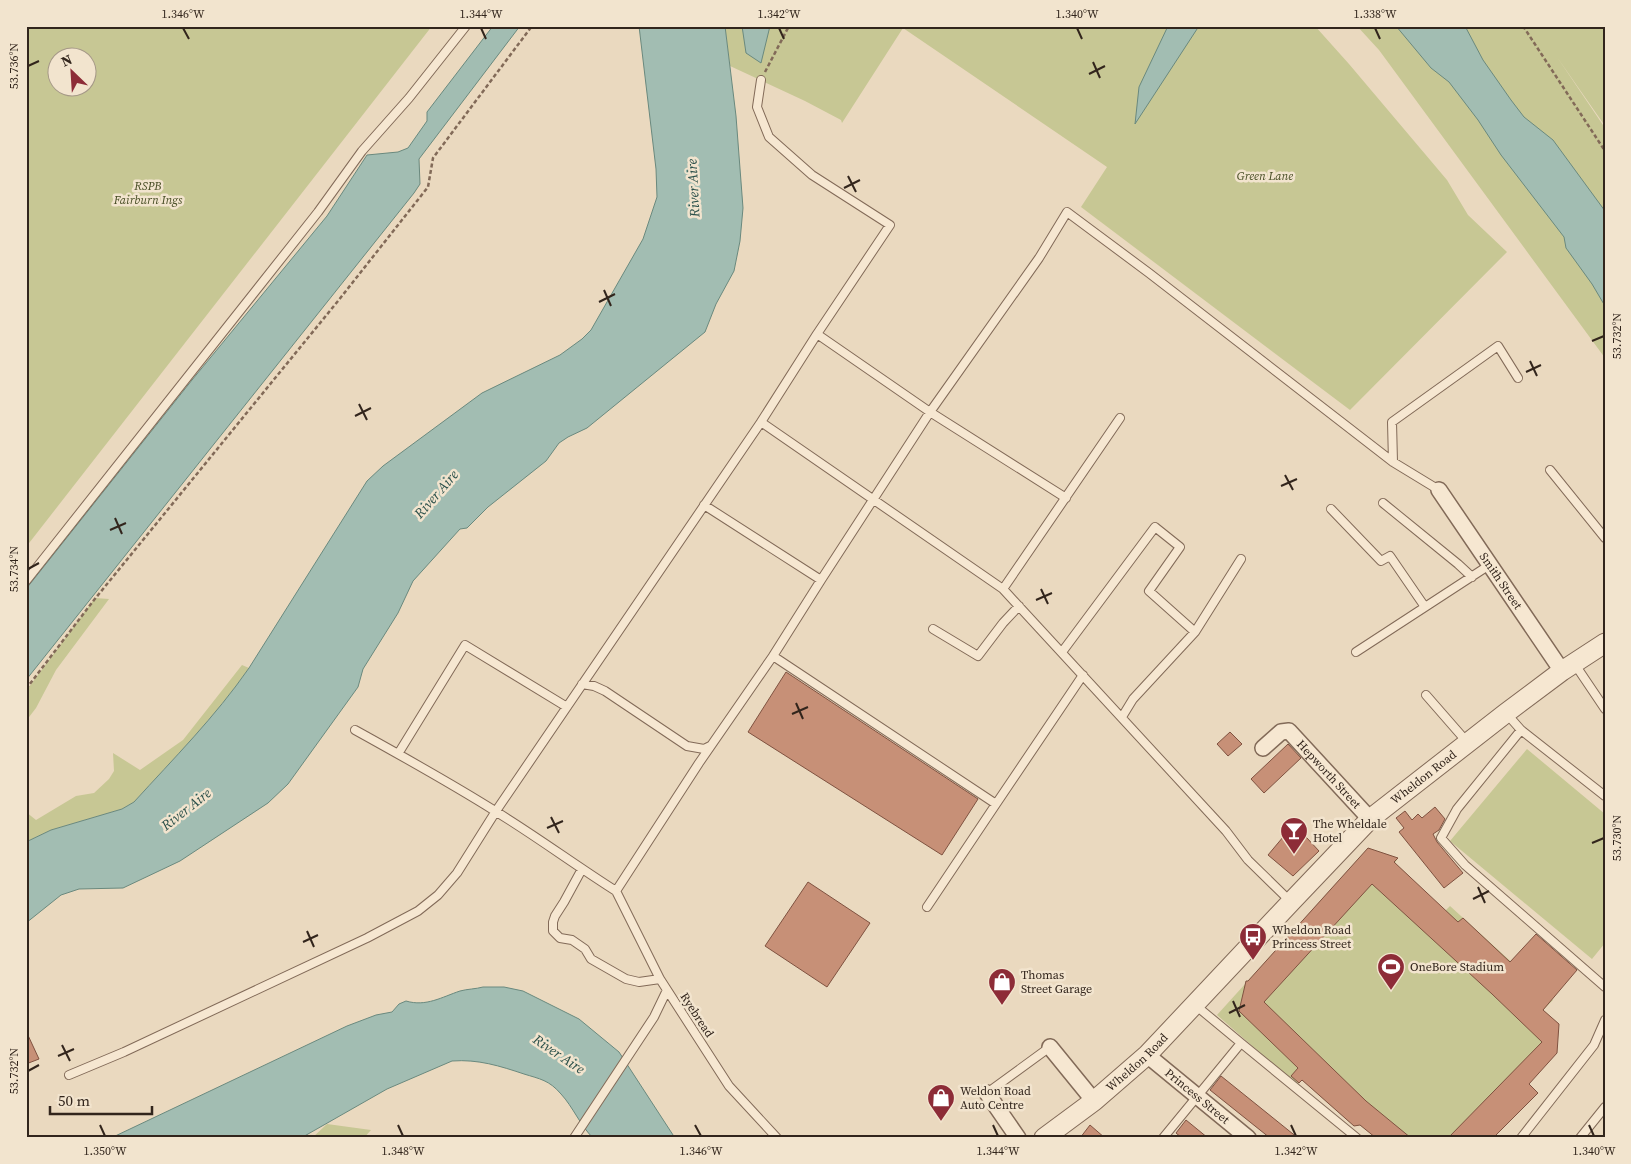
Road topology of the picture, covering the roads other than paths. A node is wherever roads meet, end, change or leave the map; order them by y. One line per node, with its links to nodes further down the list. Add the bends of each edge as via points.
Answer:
1 (466, 26): 20 (lane, via 410,98 362,151 312,220)
2 (761, 80): 3 (lane, via 757,107 769,137 812,175 890,225)
3 (817, 334): 5 (lane); 7 (lane)
4 (1518, 378): 8 (lane, via 1498,346 1392,422)
5 (930, 412): 8 (lane, via 1067,212); 11 (lane); 12 (lane)
6 (1120, 418): 11 (lane)
7 (761, 422): 12 (lane); 14 (lane)
8 (1393, 462): 10 (lane)
9 (1550, 470): 16 (lane)
10 (1439, 490): 18 (street, Smith Street)
11 (1066, 498): 22 (lane)
12 (874, 499): 21 (lane); 22 (lane)
13 (1383, 503): 19 (lane)
14 (704, 505): 21 (lane); 33 (lane)
15 (1331, 509): 24 (lane, via 1381,561 1390,556)
16 (1605, 538)
17 (1241, 559): 26 (lane)
18 (1491, 564): 19 (lane); 31 (street, Smith Street)
19 (1472, 577): 24 (lane)
20 (26, 580)
21 (821, 580): 30 (lane)
22 (1003, 589): 23 (lane)
23 (1019, 606): 25 (lane, via 978,656); 28 (lane)
24 (1425, 607): 29 (lane)
25 (934, 629)
26 (1195, 632): 28 (lane, via 1149,591 1180,547 1155,527); 38 (lane, via 1133,700)
27 (1605, 644): 31 (street, Wheldon Road)
28 (1062, 652): 32 (lane)
29 (1356, 652)
30 (773, 656): 42 (lane); 46 (lane)
31 (1568, 667): 36 (lane); 37 (street, Wheldon Road)
32 (1083, 675): 38 (lane); 46 (lane)
33 (582, 684): 35 (lane); 42 (lane, via 605,691 687,746)
34 (1426, 695): 41 (lane)
35 (567, 707): 44 (lane, via 465,645); 47 (lane)
36 (1605, 709)
37 (1506, 713): 40 (lane); 41 (street, Wheldon Road)
38 (1122, 717): 51 (lane, via 1226,831 1248,860)
39 (355, 730): 44 (lane)
40 (1520, 730): 45 (lane); 54 (lane, via 1457,809 1441,838 1465,865)
41 (1467, 742): 48 (street, Wheldon Road)
42 (710, 746): 50 (lane)
43 (1263, 748): 48 (street, Hepworth Street, via 1280,732 1289,731)
44 (398, 754): 47 (lane)
45 (1605, 796)
46 (996, 804): 52 (lane)
47 (496, 811): 49 (lane); 61 (lane, via 457,873 418,911 367,938)
48 (1370, 819): 51 (street, Wheldon Road)
49 (582, 869): 50 (lane); 53 (lane, via 555,916 553,932 560,938 572,940 585,949 590,959 626,979 639,982)
50 (616, 890): 53 (lane, Ryebread)
51 (1291, 902): 56 (street, Wheldon Road)
52 (928, 907)
53 (660, 979): 55 (lane, Ryebread)
54 (1605, 986)
55 (667, 990): 66 (lane, via 654,1016); 67 (lane, Ryebread, via 729,1086)
56 (1194, 1004): 58 (lane); 60 (street, Wheldon Road)
57 (1605, 1020): 73 (lane, via 1594,1045)
58 (1241, 1043): 63 (lane); 72 (lane)
59 (1050, 1047): 62 (lane); 64 (street)
60 (1147, 1056): 63 (street, Princess Street); 64 (street, Wheldon Road)
61 (68, 1076)
62 (987, 1093): 68 (street)
63 (1197, 1096): 70 (lane); 71 (street, Princess Street)
64 (1094, 1101): 69 (street, Wheldon Road)
65 (1605, 1107): 74 (lane)
66 (574, 1138)
67 (777, 1138)
68 (1018, 1138)
69 (1044, 1138)
70 (1163, 1138)
71 (1248, 1138)
72 (1357, 1138)
73 (1520, 1138)
74 (1580, 1138)

